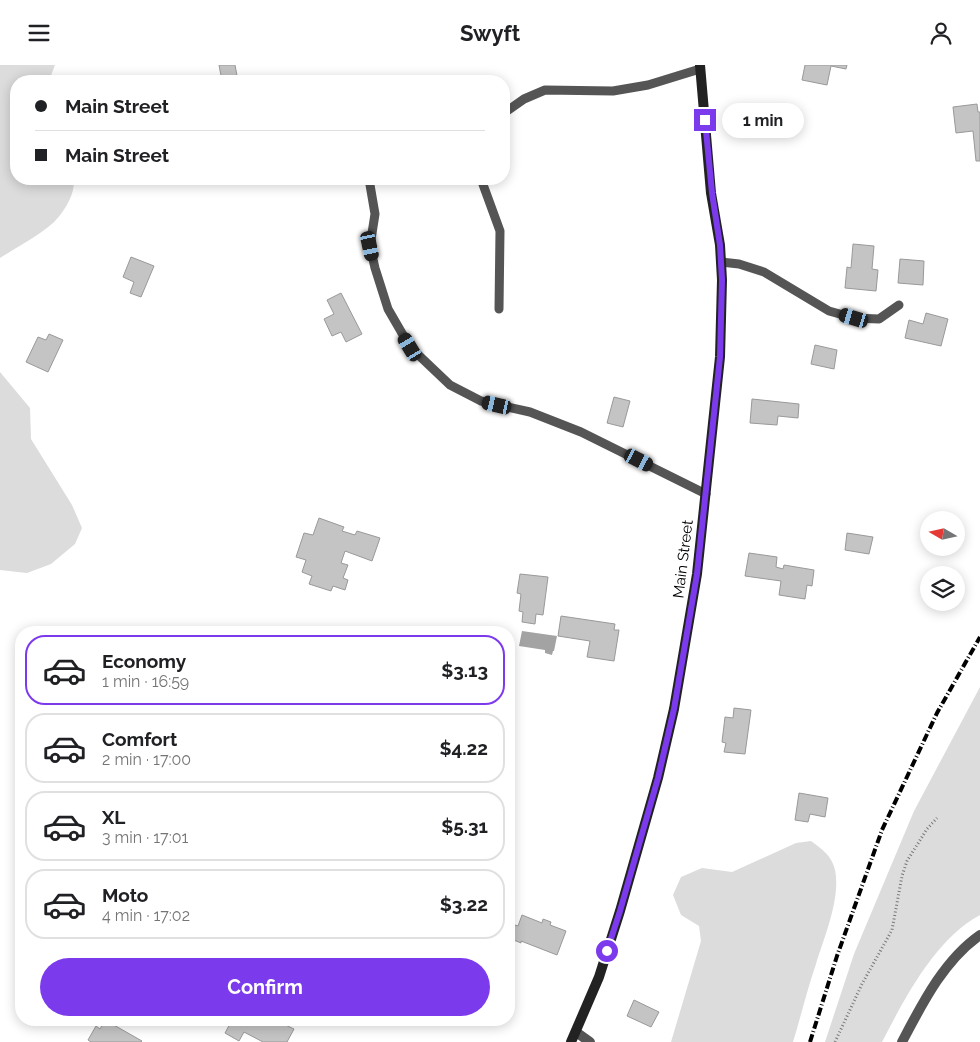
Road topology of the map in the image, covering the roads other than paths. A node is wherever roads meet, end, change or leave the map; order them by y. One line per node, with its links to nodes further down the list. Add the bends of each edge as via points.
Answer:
1 (700, 67): 2 (lane, via 648,85 613,91 545,90); 5 (main road, Main Street)
2 (510, 109)
3 (370, 185): 8 (lane, via 375,214 370,246 388,309 410,347 450,385 481,401 530,412 581,432)
4 (483, 185): 7 (lane, via 500,231)
5 (721, 262): 6 (lane, via 764,272 830,311 854,318 879,319); 8 (main road, Main Street, via 720,357)
6 (899, 305)
7 (499, 309)
8 (706, 494): 10 (main road, Main Street, via 688,631 658,778 618,919)
9 (980, 935): 13 (street, via 942,974)
10 (576, 1032): 11 (main road, Main Street); 12 (street)
11 (571, 1042)
12 (590, 1042)
13 (902, 1042)

